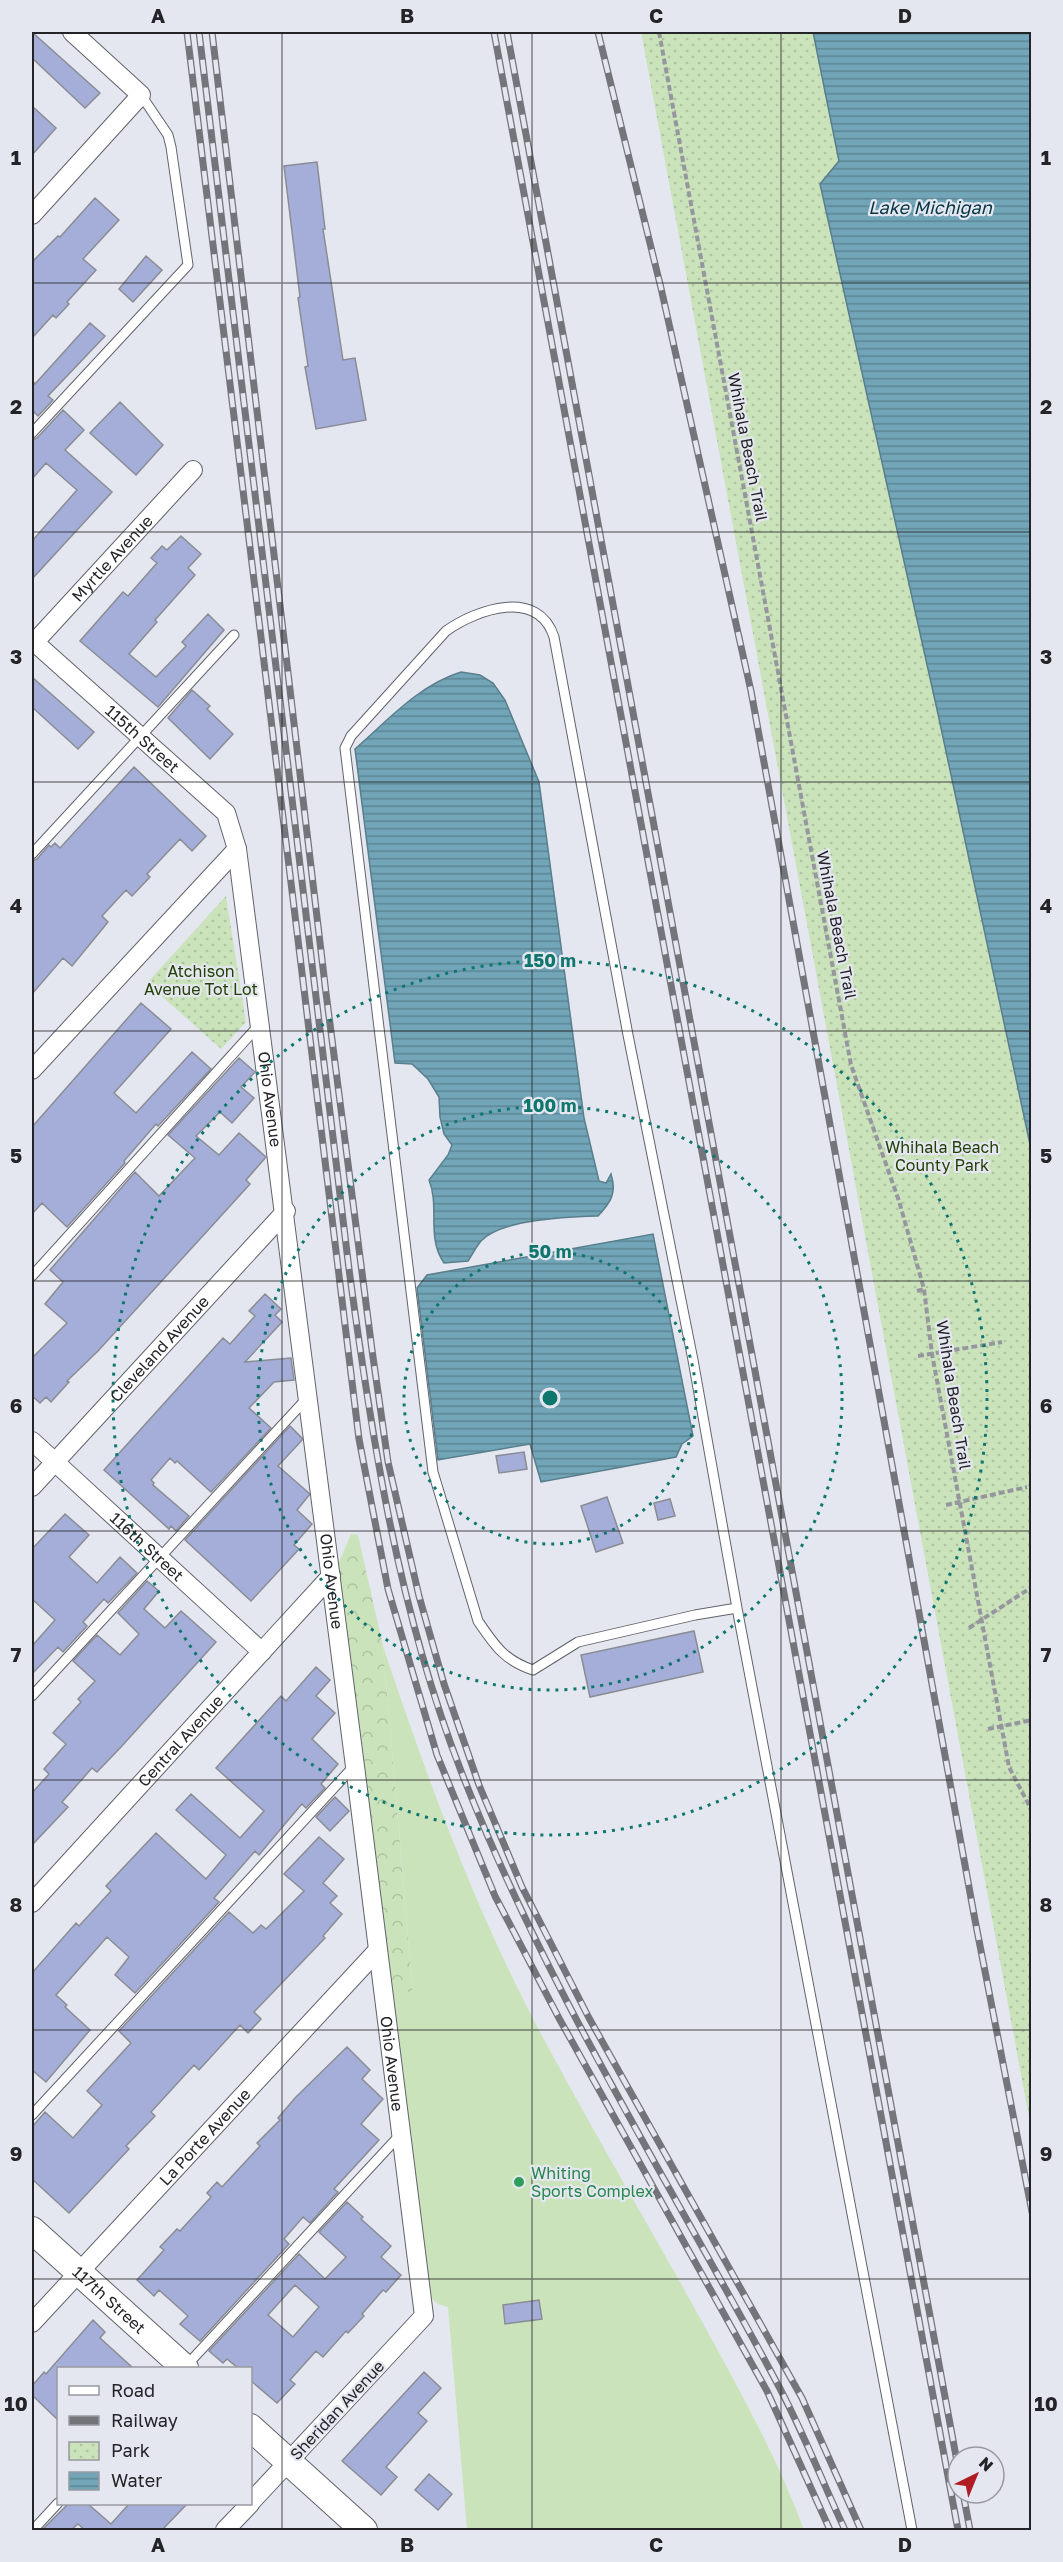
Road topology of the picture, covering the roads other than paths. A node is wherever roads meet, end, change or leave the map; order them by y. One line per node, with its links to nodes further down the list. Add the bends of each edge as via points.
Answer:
1 (72, 32): 2 (street)
2 (141, 94): 3 (street); 4 (lane, via 168,135 188,265)
3 (32, 215)
4 (32, 433)
5 (193, 470): 7 (street, Myrtle Avenue)
6 (234, 635): 8 (lane)
7 (32, 642): 8 (street, 115th Street)
8 (140, 736): 9 (street, 115th Street, via 226,813); 10 (lane)
9 (237, 849): 11 (street, Ohio Avenue); 12 (street)
10 (32, 854)
11 (261, 1023): 13 (street, Ohio Avenue); 14 (lane)
12 (32, 1070)
13 (286, 1211): 15 (street, Ohio Avenue); 17 (street, Cleveland Avenue)
14 (32, 1276)
15 (309, 1395): 19 (lane); 20 (street, Ohio Avenue)
16 (32, 1441): 17 (street, 116th Street)
17 (55, 1462): 18 (street, Cleveland Avenue); 19 (street, 116th Street)
18 (32, 1487)
19 (159, 1557): 22 (street, 116th Street); 23 (lane)
20 (330, 1576): 22 (street, Central Avenue); 24 (street, Ohio Avenue)
21 (737, 1608): 21 (lane, via 554,637 550,624 527,607 507,607 460,621 446,631 351,736 345,748 433,1472 478,1621 492,1643 512,1662 533,1670 578,1642); 43 (lane)
22 (262, 1652): 25 (street, Central Avenue)
23 (32, 1696)
24 (354, 1765): 26 (street, Ohio Avenue); 27 (lane)
25 (32, 1903)
26 (376, 1952): 28 (street, Ohio Avenue); 30 (street, La Porte Avenue)
27 (32, 2115)
28 (400, 2134): 31 (street, Ohio Avenue); 34 (lane)
29 (32, 2230): 30 (street, 117th Street)
30 (78, 2272): 32 (street, La Porte Avenue); 33 (street, 117th Street)
31 (424, 2316): 36 (street, Sheridan Avenue)
32 (32, 2323)
33 (183, 2367)
34 (185, 2367)
35 (252, 2429): 36 (street)
36 (289, 2462): 37 (street, Sheridan Avenue); 42 (street)
37 (252, 2501)
38 (57, 2504): 40 (lane)
39 (248, 2505): 41 (street, Sheridan Avenue)
40 (33, 2530)
41 (225, 2530)
42 (364, 2530)
43 (912, 2530)

